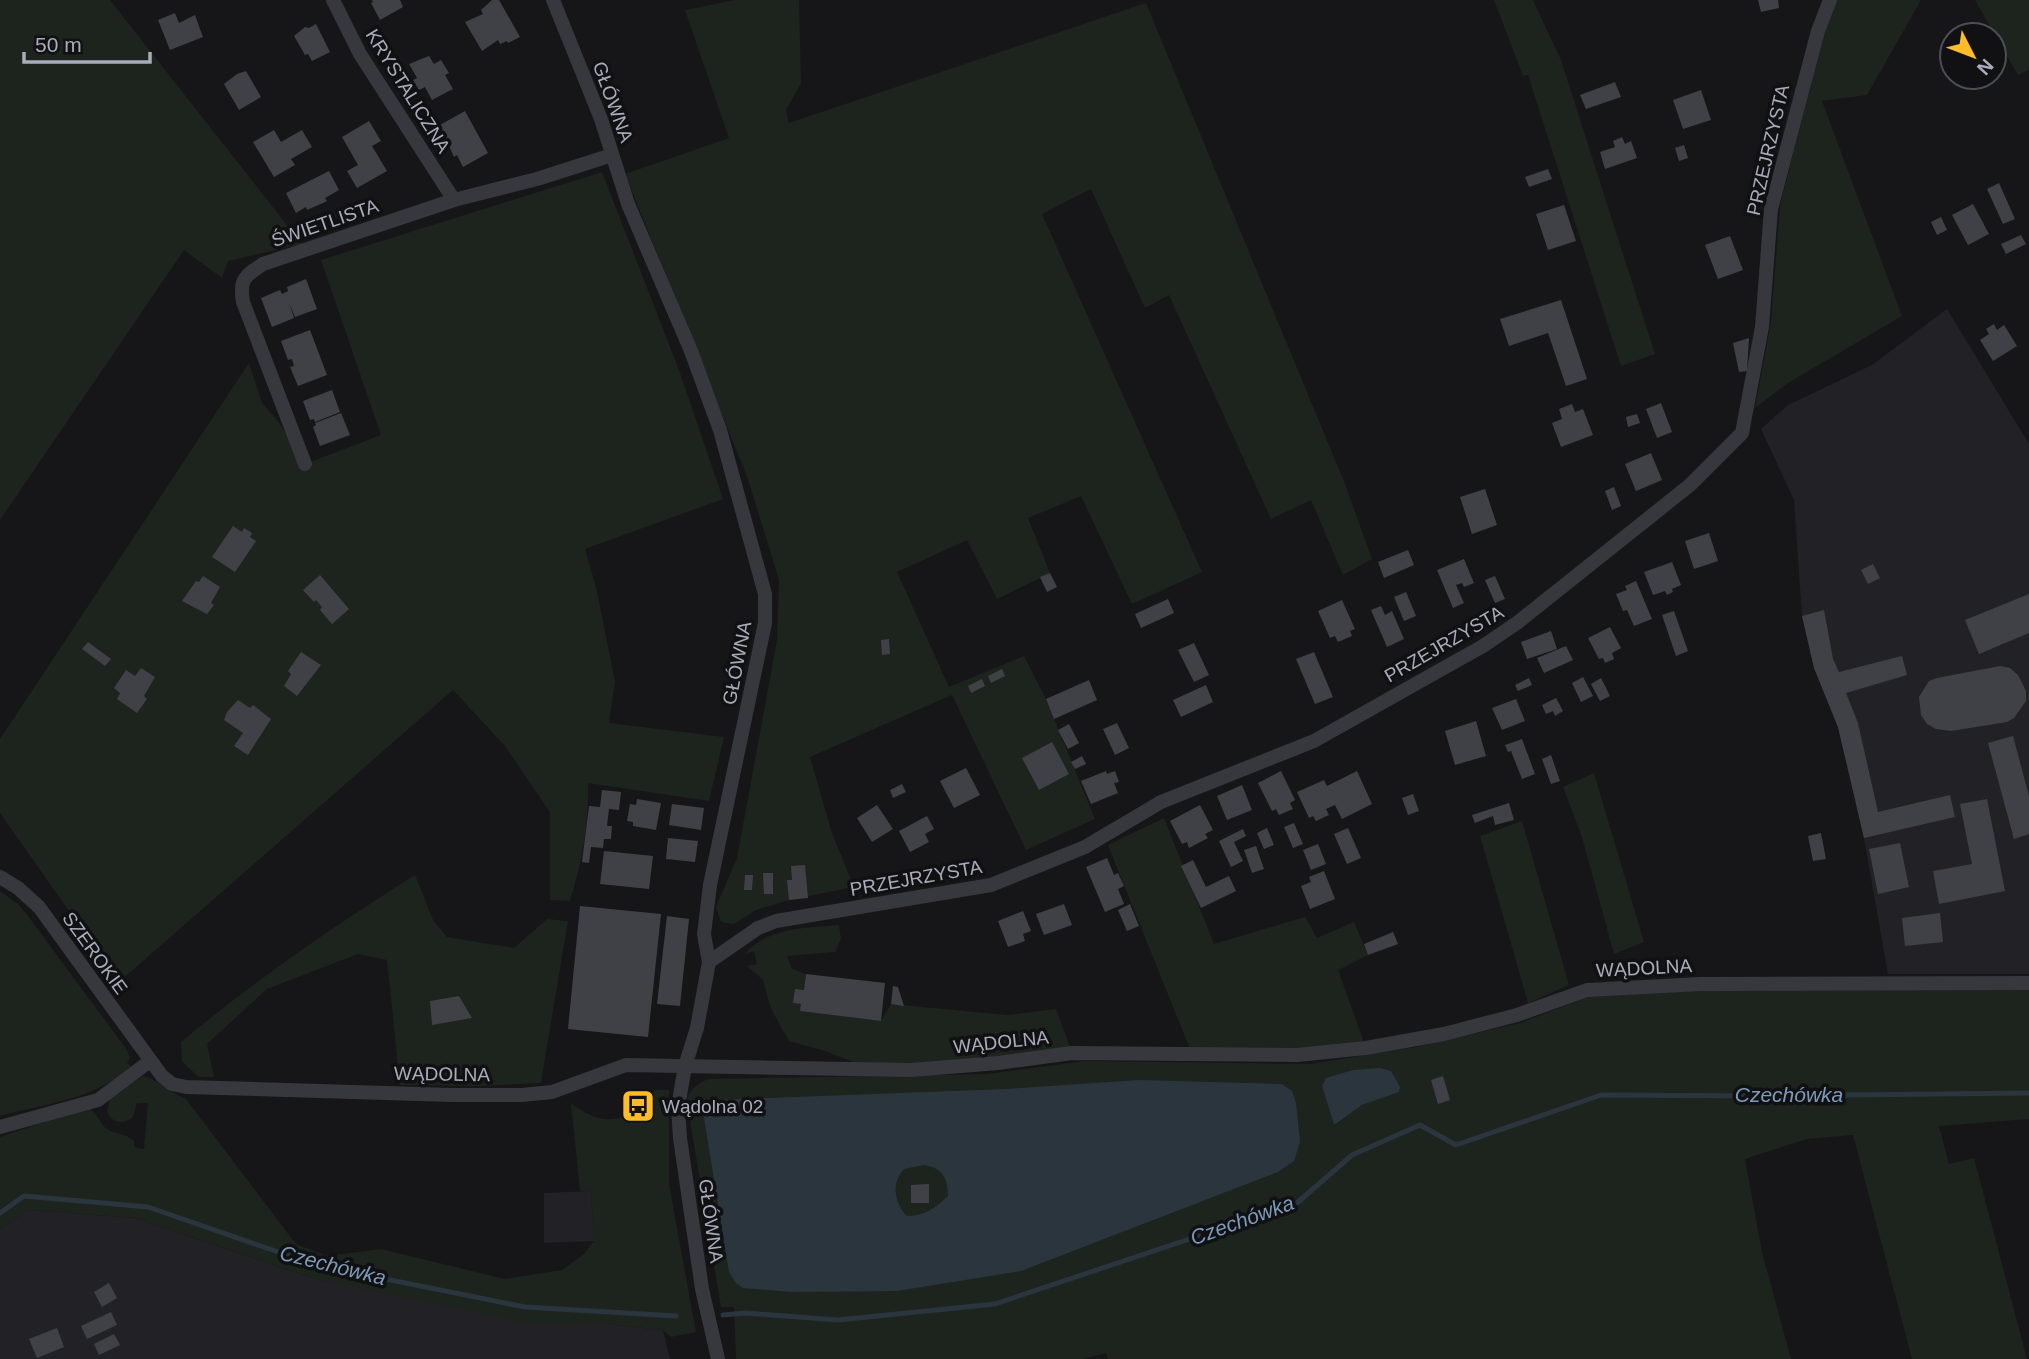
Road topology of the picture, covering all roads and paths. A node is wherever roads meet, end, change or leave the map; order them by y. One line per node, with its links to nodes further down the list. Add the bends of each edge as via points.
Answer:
1 (333, 0): 5 (street, KRYSTALICZNA, via 360,54)
2 (553, 0): 4 (street, GŁÓWNA)
3 (1830, 0): 8 (street, PRZEJRZYSTA, via 1771,209 1762,327 1742,433 1690,485 1517,623 1314,740 1161,802 1085,847 991,885 776,921)
4 (612, 155): 5 (street, ŚWIETLISTA); 8 (street, GŁÓWNA, via 720,430 765,594 765,622 710,884 704,934)
5 (454, 200): 6 (street, ŚWIETLISTA, via 263,264 246,275 243,302)
6 (305, 464)
7 (0, 877): 10 (street, SZEROKIE, via 39,908)
8 (709, 962): 11 (street, GŁÓWNA)
9 (2029, 983): 11 (street, WĄDOLNA, via 1701,984 1587,990 1444,1034 1297,1055 1072,1053 911,1070)
10 (150, 1061): 11 (street, WĄDOLNA, via 166,1080 178,1086 451,1095 552,1092 626,1065); 12 (street, via 98,1100)
11 (685, 1066): 13 (street, GŁÓWNA, via 678,1107 680,1138 702,1289)
12 (0, 1127)
13 (718, 1359)

